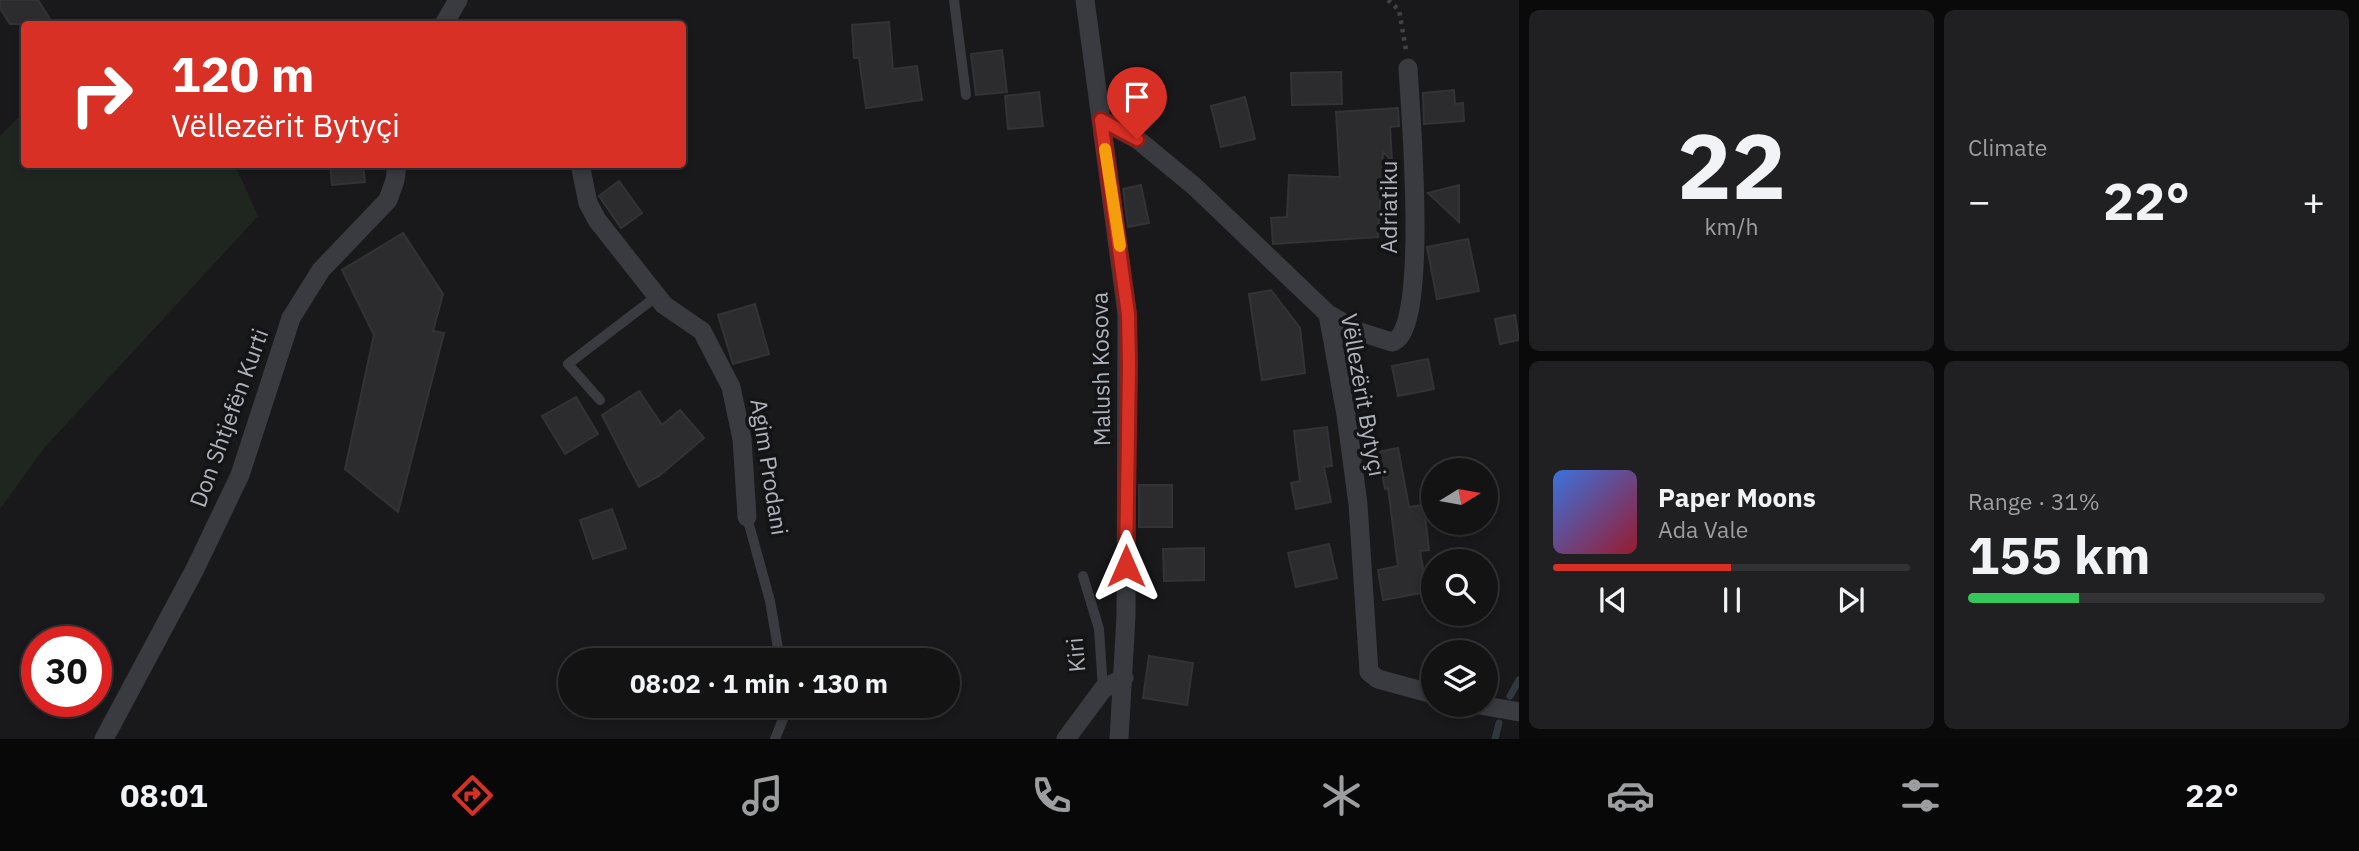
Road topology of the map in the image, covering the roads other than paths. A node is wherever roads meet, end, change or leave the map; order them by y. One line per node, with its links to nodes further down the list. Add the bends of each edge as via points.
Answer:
1 (458, 0): 4 (street)
2 (954, 0): 6 (lane)
3 (1085, 0): 7 (street, Malush Kosova)
4 (450, 21)
5 (1408, 68): 11 (street, Adriatiku, via 1416,216 1405,328 1398,341 1385,341)
6 (966, 95)
7 (1101, 120): 11 (street, Vëllezërit Bytyçi, via 1137,139 1194,186); 16 (street, Malush Kosova, via 1128,314)
8 (396, 168): 22 (street, Don Shtjefën Kurti, via 388,200 321,270 291,318 240,475)
9 (581, 168): 10 (street, Agim Prodani, via 588,203 597,220)
10 (657, 296): 12 (lane, via 568,364); 13 (street, Agim Prodani, via 702,331 731,387 742,439)
11 (1328, 314): 18 (street, Vëllezërit Bytyçi, via 1358,504 1369,672 1378,679)
12 (600, 400)
13 (747, 517): 15 (lane, Agim Prodani)
14 (1083, 576): 17 (lane, Kiri, via 1099,628)
15 (778, 648)
16 (1124, 678): 17 (street, Kiri); 25 (street, Malush Kosova)
17 (1103, 689): 24 (street, Kiri)
18 (1421, 691)
19 (1498, 708): 20 (street)
20 (1519, 712)
21 (783, 718): 23 (lane)
22 (104, 739)
23 (775, 739)
24 (1066, 739)
25 (1119, 739)

